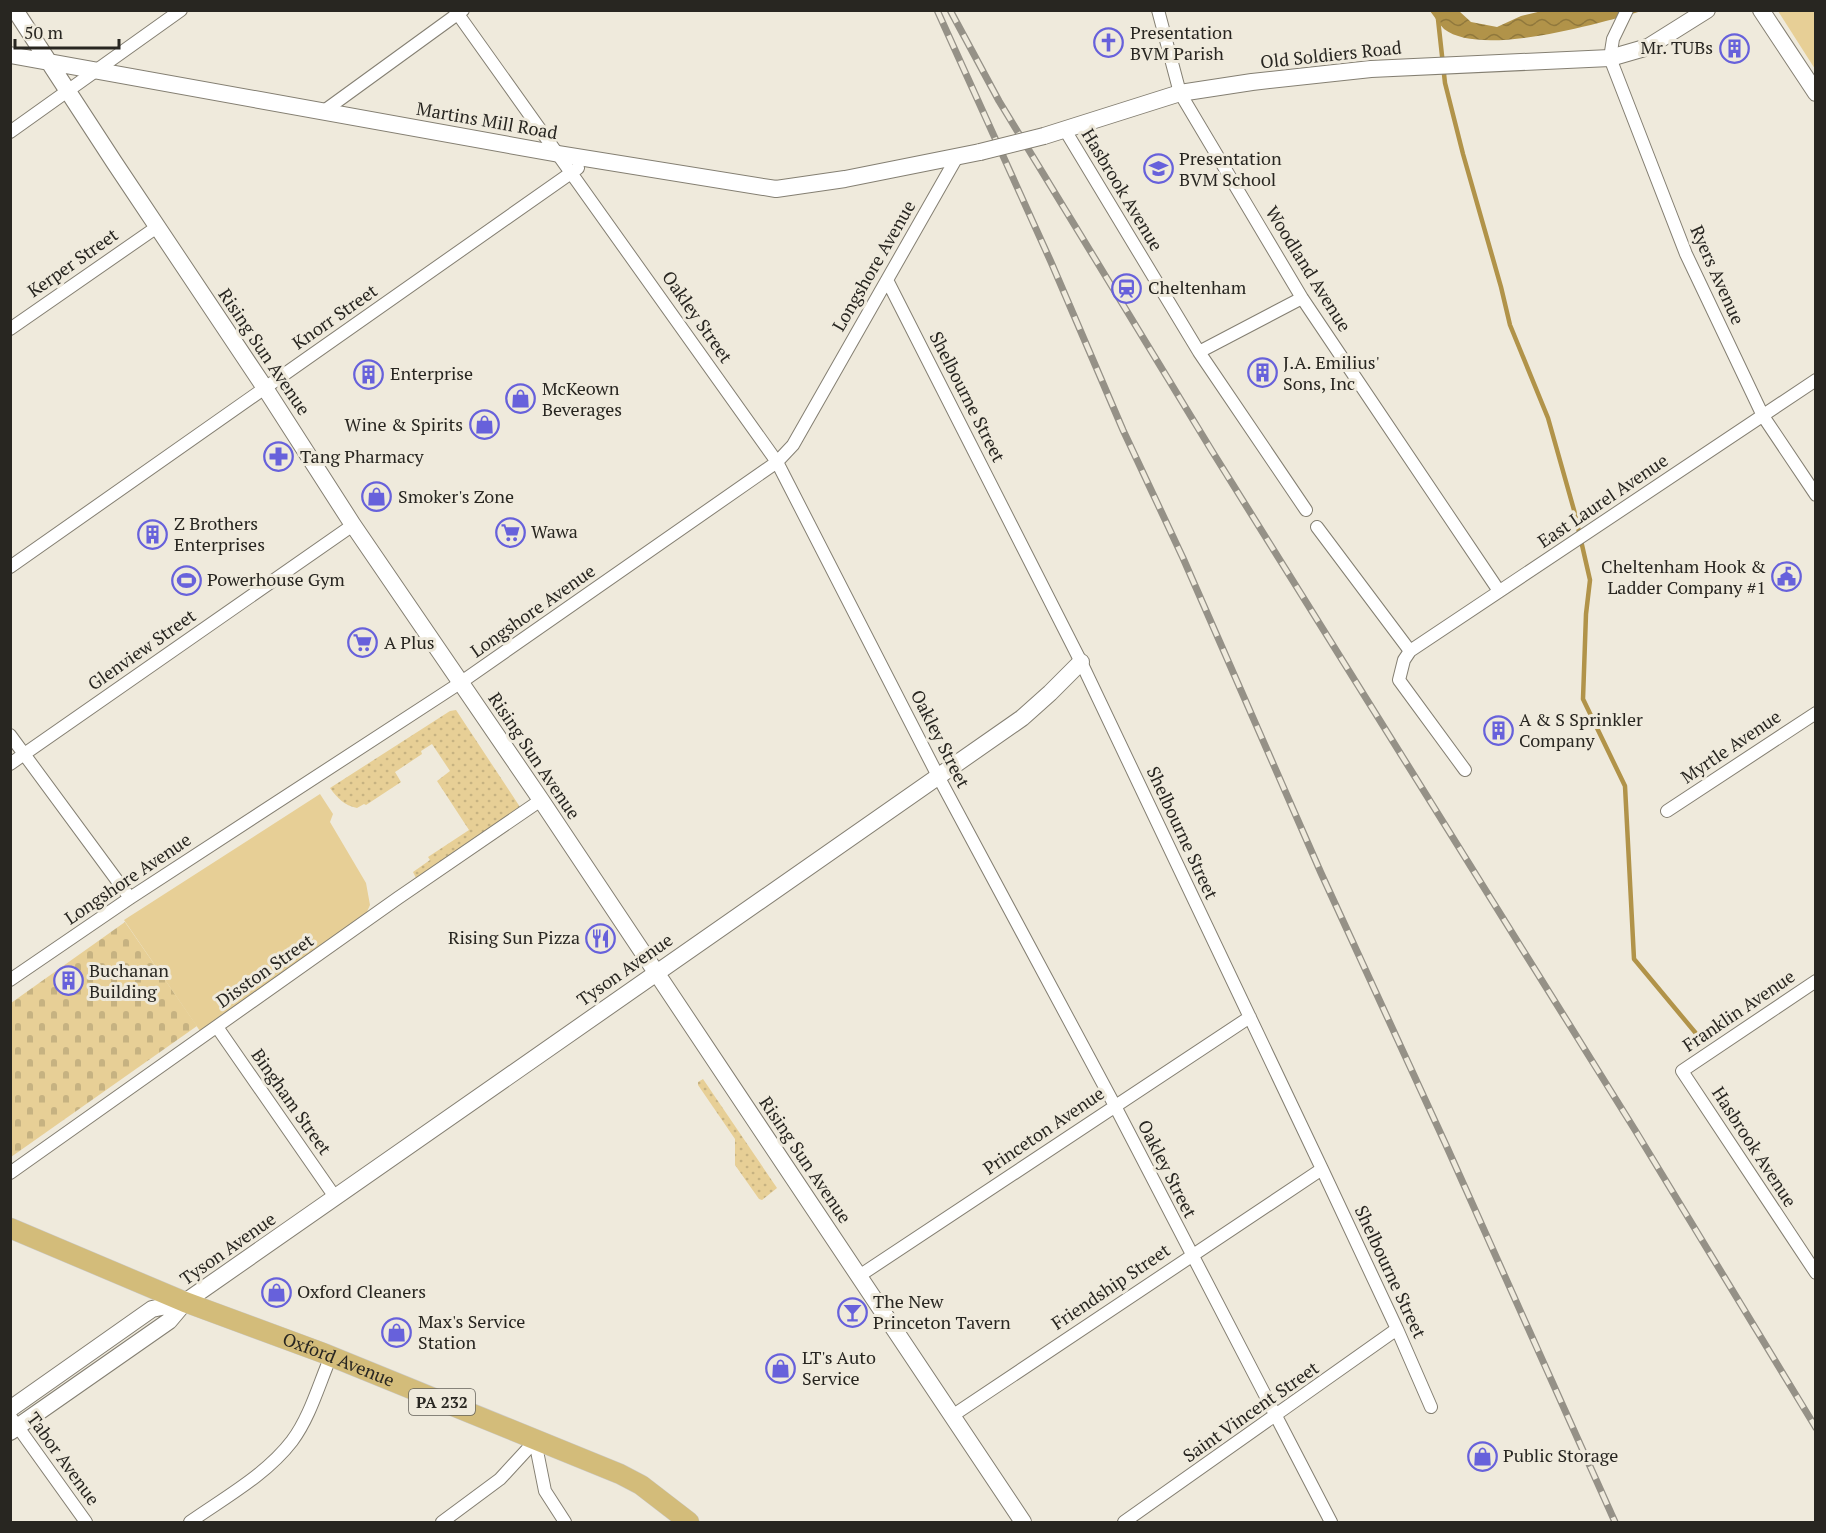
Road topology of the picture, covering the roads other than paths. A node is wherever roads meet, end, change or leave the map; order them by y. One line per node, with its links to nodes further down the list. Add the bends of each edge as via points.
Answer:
1 (15, 10): 10 (street, Rising Sun Avenue)
2 (182, 10): 11 (street)
3 (1158, 10): 13 (street, Woodland Avenue)
4 (1627, 10): 9 (street)
5 (1707, 10): 9 (street, Old Soldiers Road, via 1648,47)
6 (1761, 10): 14 (street)
7 (459, 12): 15 (street); 18 (street, Oakley Street)
8 (10, 55): 10 (street, Martins Mill Road)
9 (1610, 58): 13 (street, Old Soldiers Road, via 1371,69); 29 (street, Ryers Avenue, via 1686,254)
10 (48, 62): 11 (street, Martins Mill Road); 12 (street, Rising Sun Avenue)
11 (98, 70): 12 (street); 15 (street, Martins Mill Road)
12 (68, 92): 17 (street); 22 (street, Rising Sun Avenue)
13 (1180, 93): 16 (street, Old Soldiers Road); 24 (street, Woodland Avenue)
14 (1815, 93)
15 (324, 111): 18 (street, Martins Mill Road)
16 (1065, 130): 19 (street, Old Soldiers Road, bridge); 26 (street, Hasbrook Avenue)
17 (10, 132)
18 (559, 154): 20 (street, Martins Mill Road); 21 (street, Oakley Street)
19 (957, 157): 20 (street, Martins Mill Road, via 776,189); 23 (street, Longshore Avenue)
20 (592, 159): 21 (street, Knorr Street)
21 (572, 172): 28 (street, Knorr Street); 30 (street, Oakley Street)
22 (156, 227): 25 (street, Kerper Street); 28 (street, Rising Sun Avenue)
23 (887, 280): 30 (street, Longshore Avenue, via 793,445); 38 (street, Shelbourne Street)
24 (1302, 298): 26 (street); 36 (street, Woodland Avenue)
25 (10, 329)
26 (1199, 352): 32 (street, Hasbrook Avenue)
27 (1815, 380): 29 (street, East Laurel Avenue)
28 (265, 388): 33 (street, Rising Sun Avenue); 35 (street, Knorr Street)
29 (1763, 416): 31 (street, Ryers Avenue); 36 (street, East Laurel Avenue)
30 (777, 462): 39 (street, Longshore Avenue); 45 (street, Oakley Street)
31 (1815, 495)
32 (1306, 510)
33 (353, 525): 39 (street, Rising Sun Avenue); 42 (street, Glenview Street)
34 (1317, 527): 37 (street)
35 (10, 567)
36 (1500, 591): 37 (street, East Laurel Avenue)
37 (1410, 651): 44 (street, via 1399,680)
38 (1081, 662): 45 (street, Tyson Avenue, via 1022,718); 52 (street, Shelbourne Street)
39 (460, 683): 46 (street, Rising Sun Avenue); 48 (street, Longshore Avenue)
40 (1815, 712): 47 (street, Myrtle Avenue)
41 (10, 735): 42 (street)
42 (24, 754): 43 (street, Glenview Street); 48 (street)
43 (10, 764)
44 (1465, 770)
45 (938, 776): 49 (street, Tyson Avenue); 55 (street, Oakley Street)
46 (541, 800): 49 (street, Rising Sun Avenue); 53 (street, Disston Street)
47 (1667, 811)
48 (130, 898): 50 (street, Longshore Avenue)
49 (656, 972): 58 (street, Tyson Avenue); 63 (street, Rising Sun Avenue)
50 (10, 980)
51 (1815, 981): 54 (street, Franklin Avenue)
52 (1250, 1017): 55 (street, Princeton Avenue); 56 (street, Shelbourne Street)
53 (217, 1026): 57 (street, Disston Street); 58 (street, Bingham Street)
54 (1682, 1071): 61 (street, Hasbrook Avenue)
55 (1115, 1106): 60 (street, Oakley Street); 63 (street, Princeton Avenue)
56 (1322, 1169): 60 (street, Friendship Street); 65 (street, Shelbourne Street)
57 (10, 1173)
58 (335, 1197): 64 (street, Tyson Avenue)
59 (10, 1228): 64 (main road, Oxford Avenue / PA 232)
60 (1191, 1255): 69 (street, Oakley Street); 70 (street, Friendship Street)
61 (1811, 1255): 62 (street, Hasbrook Avenue)
62 (1815, 1273)
63 (859, 1276): 70 (street, Rising Sun Avenue)
64 (185, 1302): 66 (main road, Oxford Avenue / PA 232); 68 (street, Tyson Avenue, via 152,1309); 71 (street, Tyson Avenue, via 169,1321)
65 (1397, 1329): 67 (street, Shelbourne Street); 69 (street, Saint Vincent Street)
66 (331, 1356): 72 (main road, Oxford Avenue / PA 232); 74 (street, via 291,1443 261,1472)
67 (1431, 1407)
68 (10, 1409)
69 (1277, 1415): 79 (street, Saint Vincent Street); 80 (street, Oakley Street)
70 (952, 1416): 78 (street, Rising Sun Avenue)
71 (13, 1425): 73 (street, Tabor Avenue)
72 (535, 1440): 75 (street, via 500,1479); 76 (street, via 545,1491); 77 (main road, Oxford Avenue / PA 232, via 641,1485)
73 (86, 1522)
74 (190, 1522)
75 (442, 1522)
76 (566, 1522)
77 (689, 1522)
78 (1023, 1522)
79 (1124, 1522)
80 (1331, 1522)

